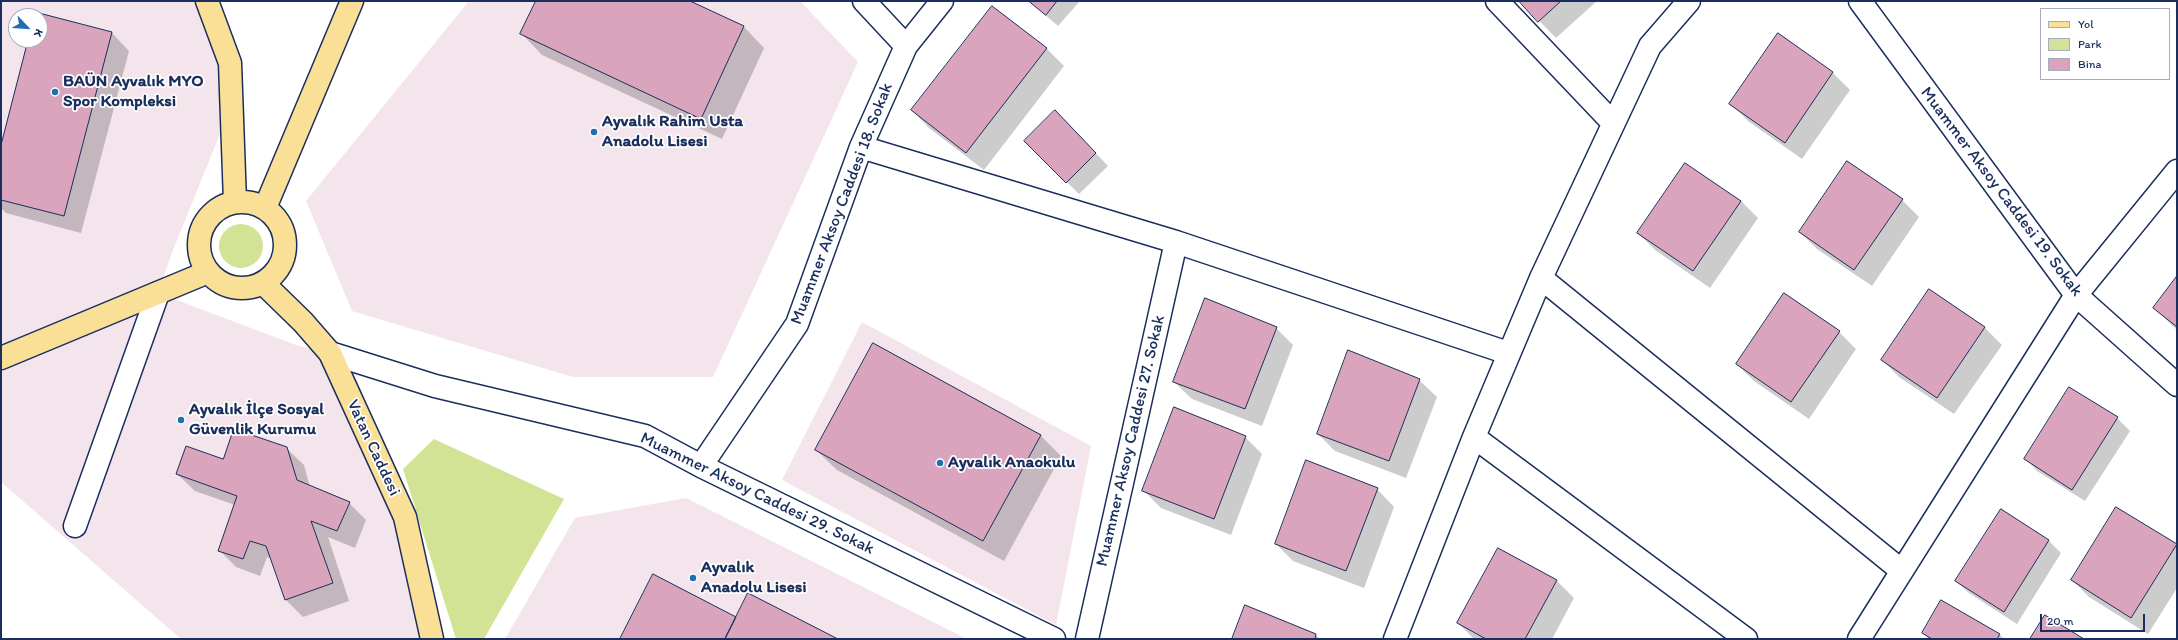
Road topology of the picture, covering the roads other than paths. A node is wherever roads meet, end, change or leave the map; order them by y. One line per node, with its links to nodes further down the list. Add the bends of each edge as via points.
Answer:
1 (207, 1): 12 (main road, via 230,63)
2 (352, 1): 13 (main road)
3 (864, 1): 8 (street)
4 (942, 1): 8 (street, Muammer Aksoy Caddesi 18. Sokak)
5 (1497, 1): 9 (street)
6 (1689, 1): 9 (street, via 1650,46)
7 (1860, 1): 19 (street, Muammer Aksoy Caddesi 19. Sokak)
8 (906, 46): 10 (street, Muammer Aksoy Caddesi 18. Sokak)
9 (1613, 123): 16 (street)
10 (861, 147): 14 (street); 25 (street, Muammer Aksoy Caddesi 18. Sokak, via 797,324)
11 (2177, 171): 19 (street)
12 (235, 202): 13 (main road, via 250,202); 15 (main road, via 221,207 209,217 202,229 198,244 201,259)
13 (265, 208): 17 (main road, via 276,218 283,231 285,246 282,261 274,274)
14 (1176, 242): 21 (street); 31 (street, Muammer Aksoy Caddesi 27. Sokak)
15 (208, 272): 17 (main road, via 233,288 248,288); 18 (main road)
16 (1541, 278): 21 (street); 27 (street)
17 (263, 283): 20 (main road, Vatan Caddesi)
18 (158, 293): 22 (main road); 26 (street)
19 (2076, 295): 23 (street, Muammer Aksoy Caddesi 19. Sokak); 27 (street)
20 (330, 353): 25 (street, Muammer Aksoy Caddesi 29. Sokak, via 435,386 645,436); 29 (main road, Vatan Caddesi, via 405,517)
21 (1508, 353): 24 (street)
22 (1, 358)
23 (2177, 386)
24 (1474, 437): 32 (street); 33 (street)
25 (701, 466): 30 (street, Muammer Aksoy Caddesi 29. Sokak)
26 (75, 526)
27 (1902, 571): 28 (street)
28 (1861, 638)
29 (432, 639)
30 (1054, 639)
31 (1087, 639)
32 (1395, 639)
33 (1746, 639)

